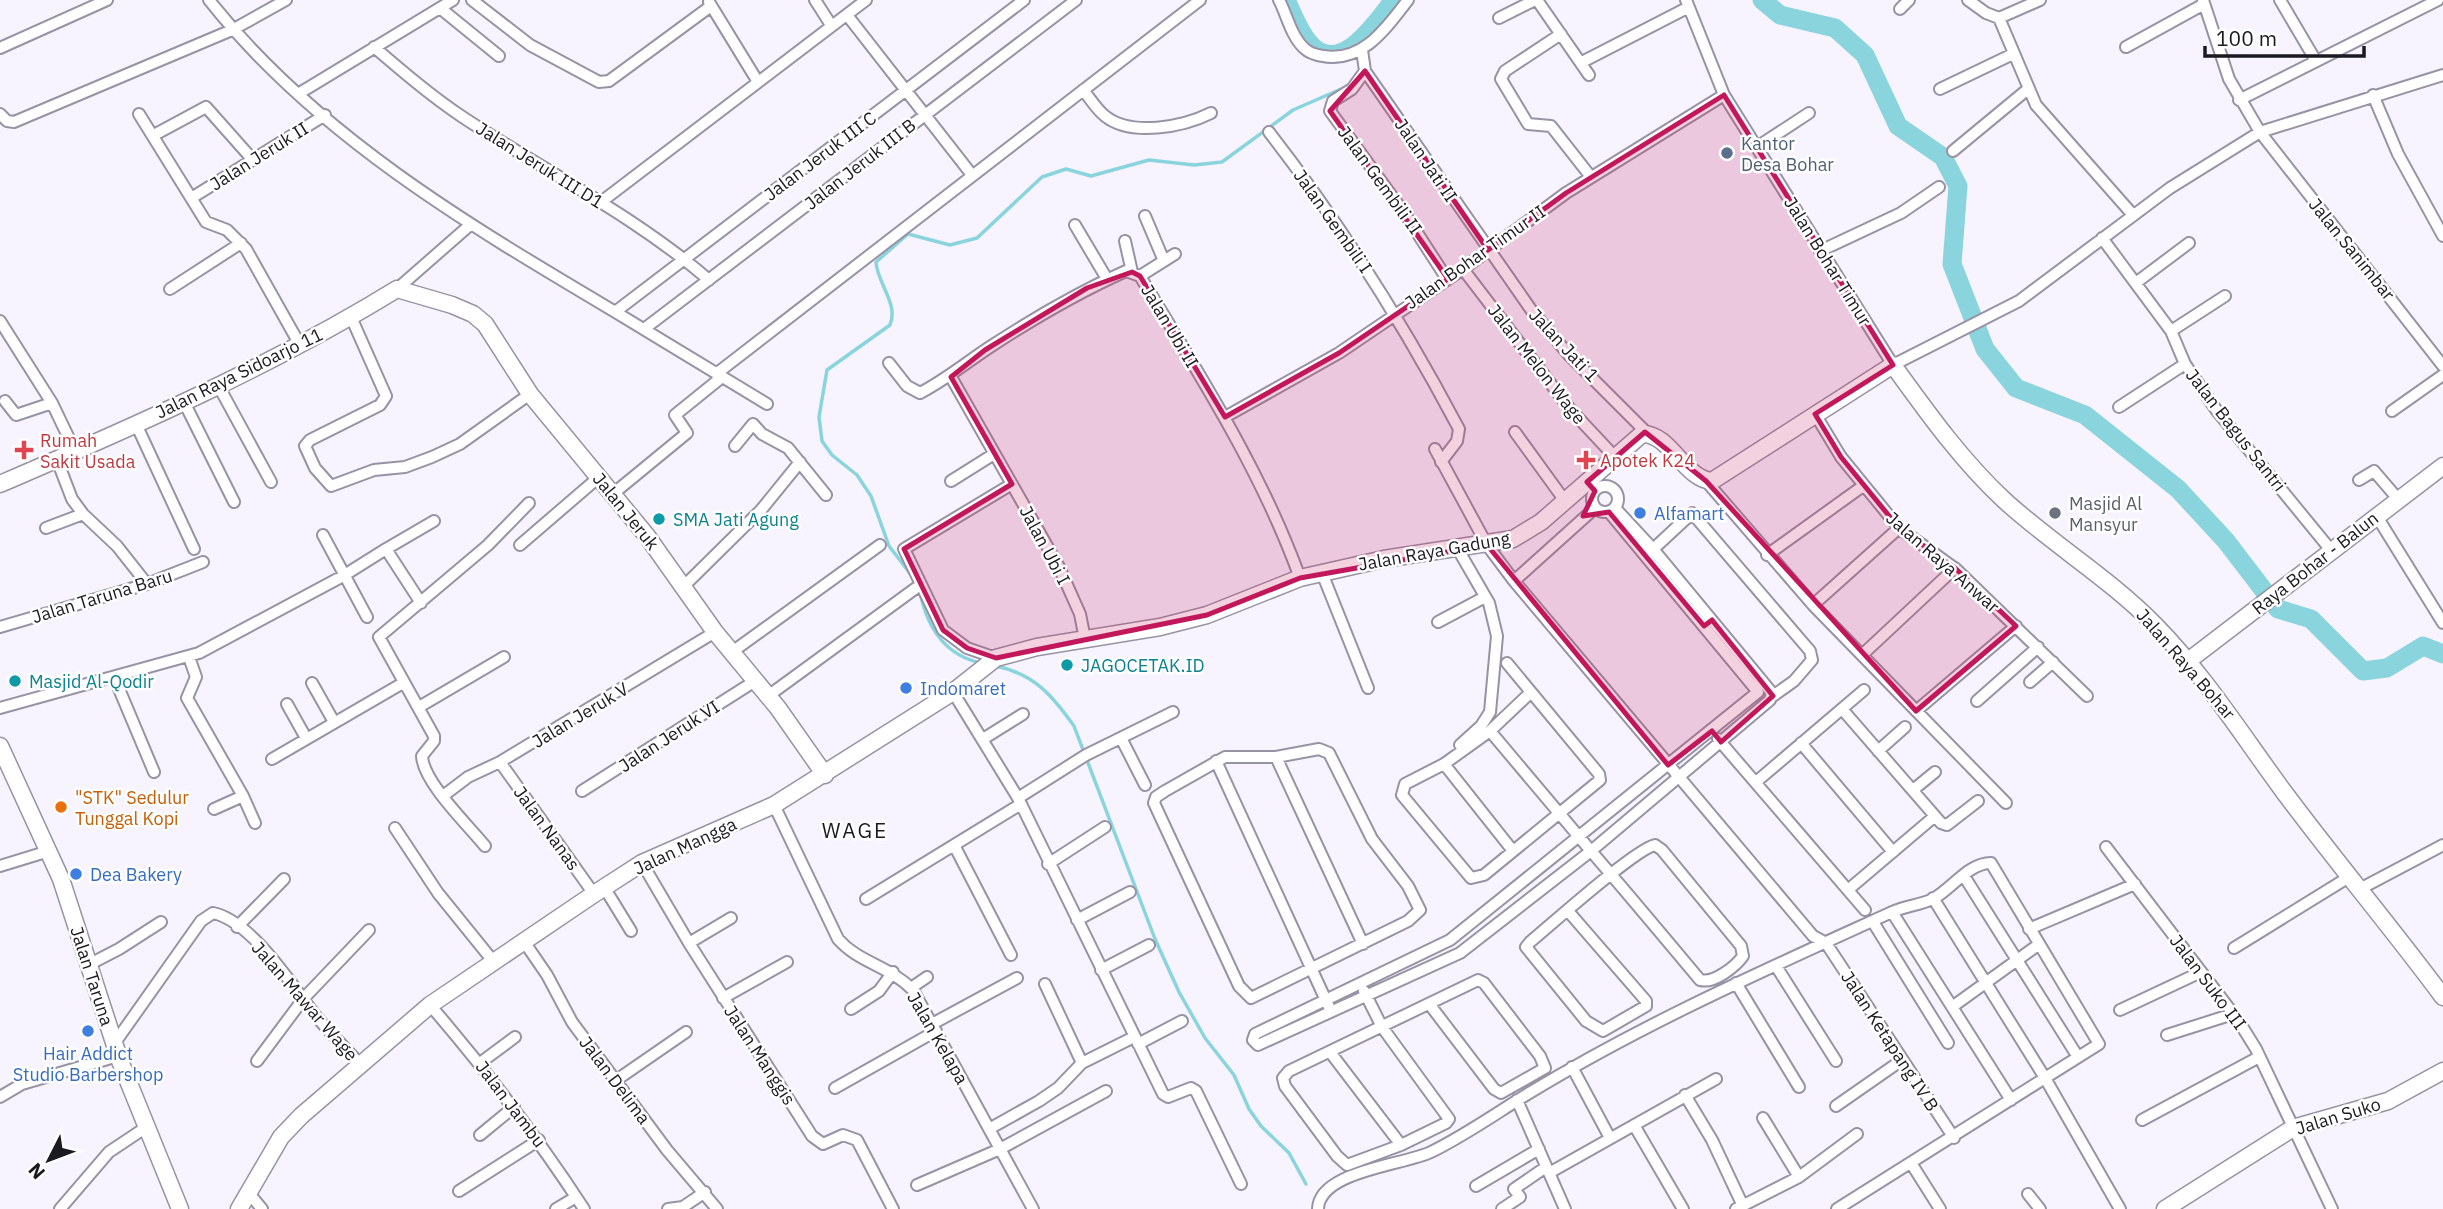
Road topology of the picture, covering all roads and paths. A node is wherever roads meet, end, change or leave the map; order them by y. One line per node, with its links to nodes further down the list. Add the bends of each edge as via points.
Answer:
1 (107, 0): 32 (street)
2 (209, 0): 28 (street)
3 (286, 0): 28 (street)
4 (453, 0): 22 (street)
5 (472, 0): 20 (street, via 530,45 599,82 609,81)
6 (816, 0): 27 (street)
7 (866, 0): 24 (street)
8 (1024, 0): 44 (street, Jalan Jeruk III C)
9 (1076, 0): 54 (street, Jalan Jeruk III B)
10 (1200, 0): 45 (street)
11 (1279, 0): 33 (street, via 1304,48 1328,57)
12 (1408, 0): 33 (street)
13 (1536, 0): 25 (street); 29 (street)
14 (1909, 0): 23 (street)
15 (1968, 0): 26 (street)
16 (2040, 0): 26 (street)
17 (2280, 0): 36 (street)
18 (2438, 0): 36 (street)
19 (2203, 2): 31 (street); 49 (street, Jalan Sanimbar)
20 (710, 3): 41 (street)
21 (1686, 4): 37 (street); 47 (street, Jalan Bohar Timur)
22 (440, 8): 30 (street); 35 (street)
23 (1900, 9)
24 (847, 15): 27 (street); 44 (street)
25 (1499, 18)
26 (2000, 18): 34 (street)
27 (831, 25): 41 (street)
28 (232, 30): 46 (street); 52 (street, via 14,122)
29 (1561, 34): 37 (street); 63 (street, via 1505,71 1501,79 1527,123 1551,126)
30 (374, 47): 46 (street); 66 (street, Jalan Jeruk III D1, via 462,117)
31 (2126, 47)
32 (0, 48)
33 (1357, 53): 38 (street)
34 (2014, 54): 42 (street); 43 (street)
35 (499, 57)
36 (2316, 61): 49 (street)
37 (1582, 62): 39 (street)
38 (1365, 71): 76 (street, Jalan Jati II); 84 (street, Jalan Gembili II, via 1352,89 1333,101 1330,111)
39 (1589, 75)
40 (2443, 75): 48 (street)
41 (758, 82): 66 (street)
42 (1940, 89)
43 (2028, 89): 60 (street); 67 (street, via 2044,115)
44 (906, 90): 54 (street); 79 (street, Jalan Jeruk III C)
45 (1083, 90): 50 (street, via 1104,115 1119,124 1170,127); 62 (street)
46 (298, 94): 55 (street)
47 (1724, 95): 59 (street, Jalan Bohar Timur); 63 (street, Jalan Bohar Timur II)
48 (2373, 95): 57 (street); 71 (street)
49 (2239, 100): 57 (street, Jalan Sanimbar)
50 (1211, 113)
51 (1809, 113): 59 (street)
52 (0, 114)
53 (139, 114): 58 (street, Jalan Jeruk II)
54 (925, 114): 62 (street); 85 (street, Jalan Jeruk III B)
55 (325, 115): 61 (street, Jalan Jeruk II); 69 (street)
56 (1269, 132): 91 (street, Jalan Gembili I, via 1329,210)
57 (2260, 132): 67 (street); 100 (street, Jalan Sanimbar)
58 (154, 135): 61 (street, via 206,107); 65 (street, Jalan Jeruk II)
59 (1757, 147): 77 (street, Jalan Bohar Timur)
60 (1953, 151)
61 (253, 160): 65 (street, Jalan Jeruk II)
62 (972, 175): 101 (street)
63 (1591, 177): 76 (street, Jalan Bohar Timur II)
64 (1940, 187): 77 (street, via 1901,213)
65 (193, 197): 74 (street, Jalan Jeruk II, via 209,224 227,230)
66 (601, 202): 79 (street, Jalan Jeruk III D1)
67 (2133, 215): 72 (street)
68 (1144, 216): 80 (street)
69 (470, 225): 88 (street); 90 (street)
70 (1074, 225): 83 (street)
71 (2443, 236)
72 (2102, 239): 86 (street, Jalan Bagus Santri); 99 (street, via 2019,301)
73 (1125, 241): 82 (street)
74 (241, 243): 87 (street); 96 (street, Jalan Jeruk II)
75 (2189, 243): 86 (street)
76 (1488, 250): 81 (street, Jalan Bohar Timur II); 116 (street, Jalan Jati 1, via 1569,355)
77 (1819, 251): 99 (street, Jalan Bohar Timur)
78 (1175, 254): 80 (street)
79 (684, 259): 85 (street, Jalan Jeruk III D1); 90 (street, Jalan Jeruk III C)
80 (1164, 261): 82 (street)
81 (1463, 269): 84 (street, Jalan Bohar Timur II); 121 (street, Jalan Melon Wage, via 1570,409)
82 (1136, 274): 83 (street, Jalan Ubi II, via 1126,271); 113 (street, Jalan Ubi II)
83 (1107, 279): 103 (street, Jalan Ubi II, via 1043,312)
84 (1447, 279): 91 (street, Jalan Bohar Timur II)
85 (709, 280): 94 (street, Jalan Jeruk III B)
86 (2137, 282): 95 (street, Jalan Bagus Santri)
87 (170, 289)
88 (397, 289): 92 (street, Jalan Raya Sidoarjo 11); 105 (street, Jalan Jeruk, via 479,318)
89 (2225, 296): 95 (street)
90 (615, 312): 94 (street)
91 (1394, 313): 113 (street, Jalan Bohar Timur II, via 1339,353); 124 (street, Jalan Gembili I, via 1459,429 1457,441)
92 (351, 317): 96 (street, Jalan Raya Sidoarjo 11); 105 (street, via 386,396 380,405 305,446 315,468 331,486 374,470 405,467 460,444)
93 (0, 321): 108 (street)
94 (644, 329): 101 (street)
95 (2171, 331): 98 (street, Jalan Bagus Santri)
96 (300, 345): 104 (street, Jalan Raya Sidoarjo 11)
97 (889, 363): 103 (street, Jalan Ubi II, via 907,386 920,393)
98 (2185, 363): 110 (street); 155 (street, Jalan Bagus Santri, via 2217,411)
99 (1893, 365): 112 (street); 184 (street, Jalan Raya Bohar, via 1983,479 2127,598)
100 (2443, 366)
101 (719, 375): 109 (street); 135 (street, via 675,415 687,433)
102 (2443, 375): 111 (street)
103 (951, 377): 120 (street)
104 (218, 385): 107 (street, Jalan Raya Sidoarjo 11); 130 (street)
105 (530, 394): 126 (street, Jalan Jeruk)
106 (5, 401): 108 (street, via 16,415)
107 (184, 402): 114 (street, Jalan Raya Sidoarjo 11); 139 (street)
108 (52, 403): 119 (street)
109 (767, 404)
110 (2119, 408)
111 (2392, 411)
112 (1815, 414): 129 (street, via 1719,479); 134 (street, Jalan Raya Anwar)
113 (1224, 417): 162 (street, Jalan Ubi II, via 1260,484)
114 (136, 424): 119 (street, Jalan Raya Sidoarjo 11); 153 (street)
115 (1515, 432): 138 (street)
116 (1648, 434): 121 (street, Jalan Raya Gadung); 129 (street)
117 (735, 446): 123 (street, via 753,424)
118 (1435, 449): 124 (street, Jalan Ketapang IV B)
119 (75, 452): 122 (street, Jalan Raya Sidoarjo 11)
120 (995, 454): 128 (street); 132 (street, Jalan Ubi I)
121 (1614, 456): 133 (street, Jalan Raya Gadung)
122 (57, 460): 131 (street, Jalan Raya Sidoarjo 11); 143 (street)
123 (800, 462): 136 (street); 165 (street, via 761,510)
124 (1441, 462): 151 (street, Jalan Ketapang IV B)
125 (2443, 466): 137 (street, Raya Bohar - Balun)
126 (599, 477): 135 (street, Jalan Jeruk); 149 (street)
127 (2359, 480): 137 (street, via 2374,471)
128 (951, 481)
129 (1706, 481): 157 (street)
130 (271, 482)
131 (0, 484)
132 (1012, 484): 177 (street, Jalan Ubi I, via 1059,567 1080,614); 183 (street, via 904,549 943,630)
133 (1591, 486): 138 (street, Jalan Raya Gadung); 141 (street); 142 (street, via 1615,491 1618,500)
134 (1863, 486): 147 (street, Jalan Raya Anwar); 157 (street)
135 (614, 493): 165 (street, Jalan Jeruk)
136 (827, 495)
137 (2398, 499): 144 (street, Raya Bohar - Balun)
138 (1565, 501): 151 (street, Jalan Raya Gadung, via 1513,539)
139 (234, 502)
140 (529, 503): 168 (street)
141 (1595, 508): 142 (street); 163 (street)
142 (1612, 510): 156 (street)
143 (83, 514): 146 (street); 164 (street, via 117,546)
144 (2376, 515): 155 (street, Raya Bohar - Balun); 173 (street)
145 (434, 521): 154 (street)
146 (46, 528)
147 (1899, 528): 159 (street, Jalan Raya Anwar); 169 (street)
148 (323, 536): 161 (street)
149 (520, 545)
150 (880, 545): 179 (street)
151 (1487, 545): 152 (street, Jalan Raya Gadung); 163 (street, Jalan Ketapang IV B)
152 (1456, 546): 160 (street, Jalan Raya Gadung); 167 (street)
153 (194, 549)
154 (386, 549): 161 (street); 168 (street)
155 (2330, 549): 184 (street, Raya Bohar - Balun)
156 (1650, 552): 172 (street); 197 (street, via 1692,513 1811,651 1812,660 1805,671)
157 (1767, 555): 169 (street)
158 (203, 562): 164 (street, Jalan Taruna Baru)
159 (1955, 568): 174 (street, Jalan Raya Anwar); 180 (street)
160 (1322, 573): 162 (street, Jalan Raya Gadung); 192 (street)
161 (343, 576): 170 (street); 181 (street)
162 (1300, 578): 177 (street, Jalan Raya Gadung, via 1207,615)
163 (1514, 581): 224 (street, Jalan Ketapang IV B)
164 (147, 584): 175 (street, Jalan Taruna Baru)
165 (684, 586): 176 (street, Jalan Jeruk)
166 (916, 588): 196 (street)
167 (1485, 597): 171 (street); 217 (street, via 1497,636 1490,712)
168 (421, 603): 191 (street, via 379,637)
169 (1813, 605): 180 (street)
170 (367, 617)
171 (1438, 622)
172 (1708, 623): 197 (street); 210 (street, via 1758,691)
173 (2443, 623)
174 (2016, 626): 178 (street, Jalan Raya Anwar); 204 (street)
175 (0, 627)
176 (715, 632): 179 (street, Jalan Jeruk); 222 (street, Jalan Jeruk V)
177 (1085, 639): 183 (street, Jalan Raya Gadung)
178 (2038, 647): 185 (street, Jalan Raya Anwar); 199 (street)
179 (732, 652): 188 (street, Jalan Jeruk)
180 (1862, 655): 204 (street)
181 (189, 657): 187 (street); 233 (street, via 196,677 187,698)
182 (504, 657): 201 (street)
183 (992, 661): 194 (street, Jalan Raya Gadung)
184 (2188, 661): 261 (street, Jalan Raya Bohar)
185 (2053, 662): 189 (street); 198 (street, Jalan Raya Anwar)
186 (1507, 663): 195 (street)
187 (114, 677): 202 (street); 225 (street)
188 (755, 681): 196 (street, Jalan Jeruk); 232 (street, Jalan Jeruk VI)
189 (2030, 682)
190 (312, 683): 207 (street)
191 (403, 683): 201 (street); 207 (street)
192 (1368, 688)
193 (1864, 690): 203 (street)
194 (953, 692): 213 (street); 227 (street, Jalan Mangga)
195 (1529, 694): 209 (street); 240 (street, via 1599,774 1597,785)
196 (768, 696): 227 (street, Jalan Jeruk)
197 (1773, 696): 214 (street)
198 (2087, 696)
199 (1977, 701)
200 (287, 704): 212 (street)
201 (419, 707): 234 (street, via 434,736 422,756 423,765)
202 (0, 708)
203 (1842, 709): 215 (street); 218 (street)
204 (1916, 711): 237 (street)
205 (1173, 712): 211 (street)
206 (1023, 714): 213 (street)
207 (334, 722): 212 (street)
208 (1905, 727): 218 (street)
209 (1490, 730): 223 (street); 240 (street)
210 (1712, 731): 214 (street); 224 (street)
211 (1121, 737): 230 (street); 235 (street)
212 (306, 738): 220 (street)
213 (984, 739): 235 (street)
214 (1721, 743): 228 (street); 229 (street)
215 (1801, 743): 229 (street); 253 (street)
216 (0, 746): 250 (street, Jalan Taruna)
217 (1455, 750)
218 (1878, 751): 231 (street)
219 (1276, 757): 221 (street, via 1234,755); 284 (street); 284 (street, via 1327,750 1371,839 1419,904 1418,914)
220 (272, 759)
221 (1216, 761): 295 (street); 295 (street, via 1156,797 1154,803 1245,994 1255,997)
222 (500, 762): 234 (street, Jalan Jeruk V, via 468,777); 264 (street, Jalan Nanas)
223 (1444, 764): 251 (street); 251 (street, via 1405,784 1402,795 1471,878 1484,875)
224 (1668, 765): 228 (street, Jalan Ketapang IV B); 245 (street)
225 (154, 772)
226 (1935, 772): 231 (street)
227 (825, 775): 238 (street, Jalan Mangga)
228 (1678, 777): 252 (street); 283 (street, Jalan Ketapang IV B, via 1813,936)
229 (1756, 782): 263 (street)
230 (1145, 785)
231 (1913, 790): 241 (street)
232 (583, 791)
233 (243, 796): 239 (street); 242 (street)
234 (443, 796): 248 (street)
235 (1019, 801): 246 (street); 255 (street)
236 (1978, 801): 241 (street, via 1947,825)
237 (2006, 803)
238 (774, 805): 254 (street, Jalan Mangga); 297 (street, Jalan Kelapa, via 838,939 855,956)
239 (214, 809)
240 (1560, 814): 245 (street); 251 (street)
241 (1935, 816): 253 (street)
242 (255, 823)
243 (1105, 827): 255 (street)
244 (395, 828): 290 (street, via 438,893)
245 (1579, 836): 252 (street); 262 (street)
246 (954, 845): 266 (street); 289 (street)
247 (2443, 845): 261 (street)
248 (485, 846)
249 (2106, 847): 260 (street, Jalan Suko III)
250 (49, 851): 256 (street); 293 (street, Jalan Taruna)
251 (1513, 851)
252 (1591, 851): 257 (street); 268 (street)
253 (1893, 852): 263 (street)
254 (642, 863): 264 (street, Jalan Mangga); 282 (street, Jalan Manggis)
255 (1048, 864): 273 (street)
256 (0, 866)
257 (1612, 876): 257 (street, via 1703,982 1743,956 1741,946 1655,845 1642,850); 270 (street)
258 (1964, 876): 267 (street); 277 (street, via 1986,863 1993,864); 291 (street)
259 (284, 879): 276 (street)
260 (2135, 884): 277 (street); 298 (street, Jalan Suko III)
261 (2353, 884): 287 (street); 306 (street, Jalan Raya Bohar)
262 (1514, 888): 268 (street); 280 (street)
263 (1849, 889): 269 (street)
264 (599, 890): 279 (street, Jalan Nanas); 281 (street, Jalan Mangga)
265 (1130, 892): 273 (street)
266 (866, 898)
267 (1933, 898): 271 (street); 302 (street)
268 (1525, 902): 288 (street)
269 (1865, 910)
270 (1568, 911): 270 (street, via 1530,942 1527,950 1586,1021 1596,1030 1611,1029 1646,1006 1646,1001)
271 (1892, 912): 275 (street); 313 (street)
272 (731, 918): 282 (street)
273 (1077, 920): 296 (street)
274 (161, 922): 293 (street)
275 (1873, 922): 283 (street); 325 (street)
276 (237, 927): 309 (street, Jalan Mawar Wage, via 273,958); 326 (street, Jalan Mawar Wage, via 225,915 205,916)
277 (2029, 929): 286 (street)
278 (369, 930): 309 (street)
279 (631, 931)
280 (1451, 940): 288 (street); 304 (street)
281 (525, 943): 290 (street, Jalan Mangga); 340 (street, Jalan Delima, via 572,1022)
282 (689, 943): 307 (street, Jalan Manggis)
283 (1826, 943): 294 (street); 330 (street, Jalan Ketapang IV B)
284 (1363, 944): 295 (street)
285 (1149, 946): 296 (street)
286 (2038, 946): 291 (street); 328 (street, via 2099,1044)
287 (2234, 948)
288 (1460, 953): 308 (street)
289 (1011, 955)
290 (493, 961): 311 (street, Jalan Mangga)
291 (2017, 961): 302 (street); 328 (street)
292 (787, 962): 307 (street)
293 (88, 965): 326 (street, Jalan Taruna)
294 (1776, 966): 301 (street); 332 (street)
295 (1312, 969): 310 (street)
296 (1101, 970): 324 (street)
297 (893, 972): 305 (street, Jalan Kelapa); 314 (street, via 879,991)
298 (2201, 972): 315 (street); 317 (street, Jalan Suko III)
299 (927, 977): 305 (street)
300 (1017, 978): 320 (street)
301 (1736, 983): 336 (street); 341 (street)
302 (1986, 983): 313 (street); 338 (street)
303 (1045, 984): 334 (street)
304 (1361, 984): 308 (street); 310 (street)
305 (911, 988): 320 (street, Jalan Kelapa)
306 (2443, 997)
307 (723, 998): 386 (street, Jalan Manggis, via 812,1136 823,1144 843,1135 857,1140)
308 (1367, 998): 316 (street); 319 (street)
309 (304, 999): 331 (street); 335 (street, Jalan Mawar Wage)
310 (1326, 1001): 316 (street); 316 (street, via 1255,1034 1255,1043)
311 (430, 1005): 333 (street, Jalan Jambu); 335 (street, Jalan Mangga)
312 (1430, 1005): 312 (street, via 1501,1093 1545,1068 1481,981); 319 (street)
313 (1952, 1007): 347 (street)
314 (851, 1009)
315 (2120, 1010)
316 (1332, 1013)
317 (2232, 1014): 322 (street); 329 (street, Jalan Suko III)
318 (1182, 1021): 324 (street)
319 (1382, 1027): 327 (street); 361 (street, via 1449,1119)
320 (934, 1028): 342 (street); 355 (street, Jalan Kelapa)
321 (686, 1032): 340 (street)
322 (2167, 1035)
323 (515, 1037): 333 (street)
324 (1136, 1040): 334 (street); 367 (street, via 1163,1094 1196,1091)
325 (1948, 1043)
326 (116, 1050): 344 (street); 353 (street, Jalan Taruna)
327 (1331, 1052): 361 (street); 361 (street, via 1283,1078 1337,1156 1350,1165)
328 (2078, 1056): 338 (street)
329 (2259, 1057): 351 (street); 354 (street, Jalan Suko III)
330 (1902, 1060): 348 (street); 359 (street, Jalan Ketapang IV B)
331 (257, 1061)
332 (1836, 1061)
333 (480, 1063): 349 (street, Jalan Jambu)
334 (1082, 1063): 355 (street, via 1039,1101)
335 (361, 1065): 371 (street, via 281,1138)
336 (1572, 1067): 346 (street); 358 (street)
337 (2443, 1071): 354 (street, Jalan Suko, via 2388,1101)
338 (2045, 1078): 347 (street); 395 (street)
339 (1716, 1079): 345 (street)
340 (615, 1080): 372 (street, Jalan Delima)
341 (1799, 1087)
342 (835, 1088)
343 (1105, 1091): 362 (street)
344 (1, 1095)
345 (1685, 1095): 352 (street); 376 (street, via 1712,1140)
346 (1517, 1100): 363 (street); 388 (street, via 1430,1153 1379,1166 1325,1192)
347 (2011, 1100): 359 (street)
348 (1836, 1106)
349 (514, 1107): 357 (street); 360 (street, Jalan Jambu)
350 (1763, 1118): 366 (street)
351 (2143, 1120)
352 (1634, 1125): 358 (street); 391 (street)
353 (145, 1128): 374 (street, via 109,1152); 379 (street, Jalan Taruna)
354 (2293, 1128): 396 (street, Jalan Suko); 397 (street, Jalan Suko III)
355 (989, 1129): 362 (street, Jalan Kelapa)
356 (1857, 1134): 366 (street)
357 (480, 1135)
358 (1611, 1138): 365 (street)
359 (1954, 1138): 364 (street)
360 (539, 1140): 370 (street); 375 (street, Jalan Jambu)
361 (1401, 1145)
362 (1000, 1149): 368 (street); 387 (street, Jalan Kelapa)
363 (1538, 1149): 365 (street); 369 (street)
364 (1911, 1163): 392 (street); 393 (street)
365 (1548, 1170): 389 (street, via 1514,1189 1520,1197); 390 (street)
366 (1799, 1177): 376 (street)
367 (1241, 1184)
368 (917, 1185)
369 (1476, 1186)
370 (459, 1191)
371 (248, 1192): 380 (street); 381 (street)
372 (705, 1192): 384 (street, via 683,1207); 385 (street, Jalan Delima)
373 (2028, 1194): 394 (street)
374 (72, 1195): 377 (street); 378 (street)
375 (576, 1197): 382 (street); 383 (street, Jalan Jambu)
376 (1739, 1208)
377 (61, 1209)
378 (78, 1209)
379 (180, 1209)
380 (239, 1209)
381 (262, 1209)
382 (556, 1209)
383 (584, 1209)
384 (668, 1209)
385 (718, 1209)
386 (893, 1209)
387 (1033, 1209)
388 (1318, 1209)
389 (1502, 1209)
390 (1565, 1209)
391 (1683, 1209)
392 (1837, 1209)
393 (1940, 1209)
394 (2040, 1209)
395 (2120, 1209)
396 (2165, 1209)
397 (2332, 1209)

